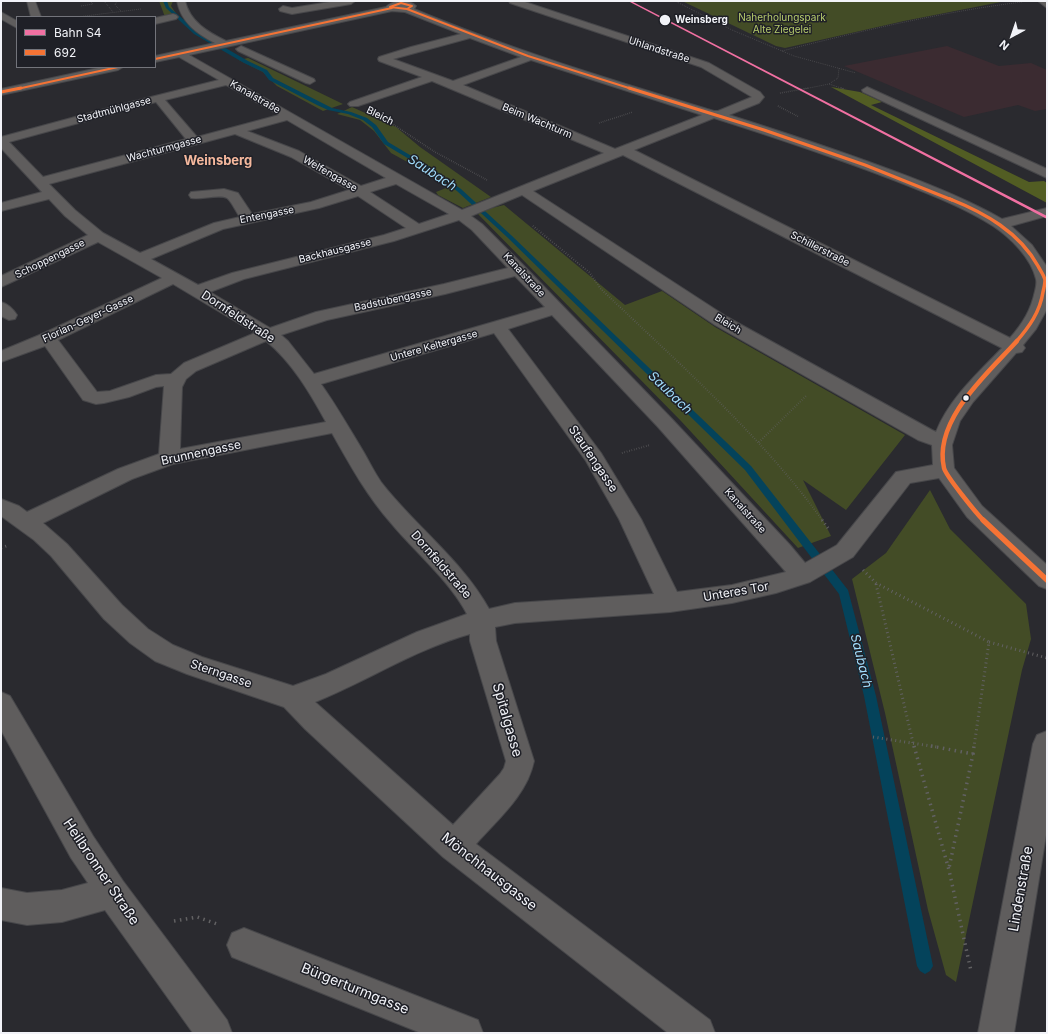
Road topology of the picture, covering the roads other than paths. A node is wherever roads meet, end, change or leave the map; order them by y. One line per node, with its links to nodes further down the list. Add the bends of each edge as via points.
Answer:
1 (31, 1): 12 (street)
2 (181, 1): 17 (street, via 185,16)
3 (351, 1): 10 (street, via 292,11)
4 (513, 1): 34 (street, Uhlandstraße, via 705,65 758,97)
5 (1042, 1): 8 (street)
6 (422, 2): 9 (street)
7 (393, 5): 9 (street); 17 (street)
8 (1047, 5)
9 (409, 7): 16 (street)
10 (283, 9)
11 (1, 15): 15 (street)
12 (36, 16)
13 (173, 17): 14 (street)
14 (156, 21)
15 (16, 24)
16 (470, 35): 20 (street); 24 (street, via 383,58)
17 (223, 45): 19 (street)
18 (241, 49): 26 (street)
19 (181, 54): 21 (street); 25 (street, Kanalstraße)
20 (530, 57): 27 (street); 28 (street)
21 (156, 59)
22 (108, 68): 23 (street)
23 (77, 71): 31 (street)
24 (430, 77): 28 (street, Beim Wachturm); 33 (street)
25 (228, 81): 32 (street, Stadtmühlgasse); 35 (street, Kanalstraße)
26 (310, 81)
27 (605, 81): 29 (street); 34 (street)
28 (459, 85): 42 (street, Beim Wachturm, via 566,133)
29 (591, 86)
30 (867, 90): 43 (street)
31 (1, 92)
32 (158, 98): 39 (street, Stadtmühlgasse); 40 (street)
33 (354, 104)
34 (717, 115): 42 (street); 53 (street, via 873,167 940,194)
35 (289, 116): 36 (street, Wachturmgasse); 44 (street, Kanalstraße, via 302,129)
36 (236, 130): 40 (street, Wachturmgasse); 41 (street, Welfengasse)
37 (282, 135): 41 (street)
38 (604, 139): 42 (street)
39 (1, 141): 45 (street, Dornfeldstraße)
40 (194, 141): 45 (street, Wachturmgasse)
41 (262, 142): 46 (street, Welfengasse, via 295,154)
42 (622, 150): 48 (street); 65 (street, Schillerstraße)
43 (1047, 174)
44 (397, 179): 46 (street, Entengasse); 50 (street, Kanalstraße)
45 (45, 188): 49 (street, Wachturmgasse); 55 (street, Dornfeldstraße)
46 (360, 192): 52 (street, Entengasse, via 286,212); 54 (street, Welfengasse)
47 (196, 195): 52 (street, via 233,196)
48 (508, 196): 50 (street); 70 (street, Bleich, via 721,321 925,435)
49 (1, 207)
50 (467, 212): 54 (street, Backhausgasse); 57 (street, Kanalstraße, via 477,227)
51 (1047, 212): 53 (street)
52 (248, 219): 56 (street, Entengasse, via 219,226)
53 (1001, 224): 65 (street, via 1035,259 1045,281 1045,299 1040,313)
54 (418, 229): 60 (street, Backhausgasse, via 238,276)
55 (98, 236): 56 (street, Dornfeldstraße); 59 (street, Schoppengasse)
56 (139, 259): 58 (street, Dornfeldstraße)
57 (519, 270): 61 (street, Kanalstraße); 63 (street, Badstubengasse, via 322,316)
58 (174, 278): 60 (street, Dornfeldstraße); 64 (street, Florian-Geyer-Gasse)
59 (1, 282)
60 (197, 291): 63 (street, Dornfeldstraße)
61 (556, 308): 62 (street, Untere Keltergasse); 75 (street, Kanalstraße, via 782,551)
62 (498, 327): 68 (street, Untere Keltergasse); 77 (street, Staufengasse, via 594,458 630,519)
63 (268, 334): 67 (street, Badstubengasse, via 190,367); 68 (street, Dornfeldstraße, via 282,346)
64 (48, 338): 66 (street, Florian-Geyer-Gasse); 67 (street, via 94,398 104,398 155,381)
65 (1016, 348): 70 (street, via 953,416)
66 (1, 357)
67 (175, 380): 71 (street)
68 (311, 381): 69 (street, Dornfeldstraße)
69 (338, 426): 71 (street, Brunnengasse); 78 (street, Dornfeldstraße, via 373,486 445,567 473,602)
70 (943, 442): 72 (street)
71 (169, 458): 74 (street, Brunnengasse, via 125,474)
72 (945, 470): 75 (street, Unteres Tor, via 903,477 845,551); 76 (street, via 973,510)
73 (1, 506): 74 (street, Sterngasse)
74 (27, 522): 79 (street, Sterngasse, via 59,550 138,636 164,653 196,666)
75 (808, 573): 77 (street, Unteres Tor, via 776,584 732,594)
76 (1047, 580)
77 (670, 602): 78 (street, Unteres Tor, via 515,613)
78 (483, 620): 79 (street, via 426,639 335,682); 82 (street, Spitalgasse, via 483,641 520,761 517,774 510,784)
79 (293, 698): 82 (street, Mönchhausgasse)
80 (1, 704): 83 (street, Heilbronner Straße, via 82,847)
81 (1047, 744): 89 (street, Lindenstraße)
82 (454, 846): 88 (street, Mönchhausgasse)
83 (112, 892): 84 (street, via 62,906 27,908); 86 (street, Heilbronner Straße)
84 (1, 904)
85 (244, 945): 87 (street, Bürgerturmgasse)
86 (214, 1033)
87 (465, 1033)
88 (696, 1033)
89 (996, 1033)

